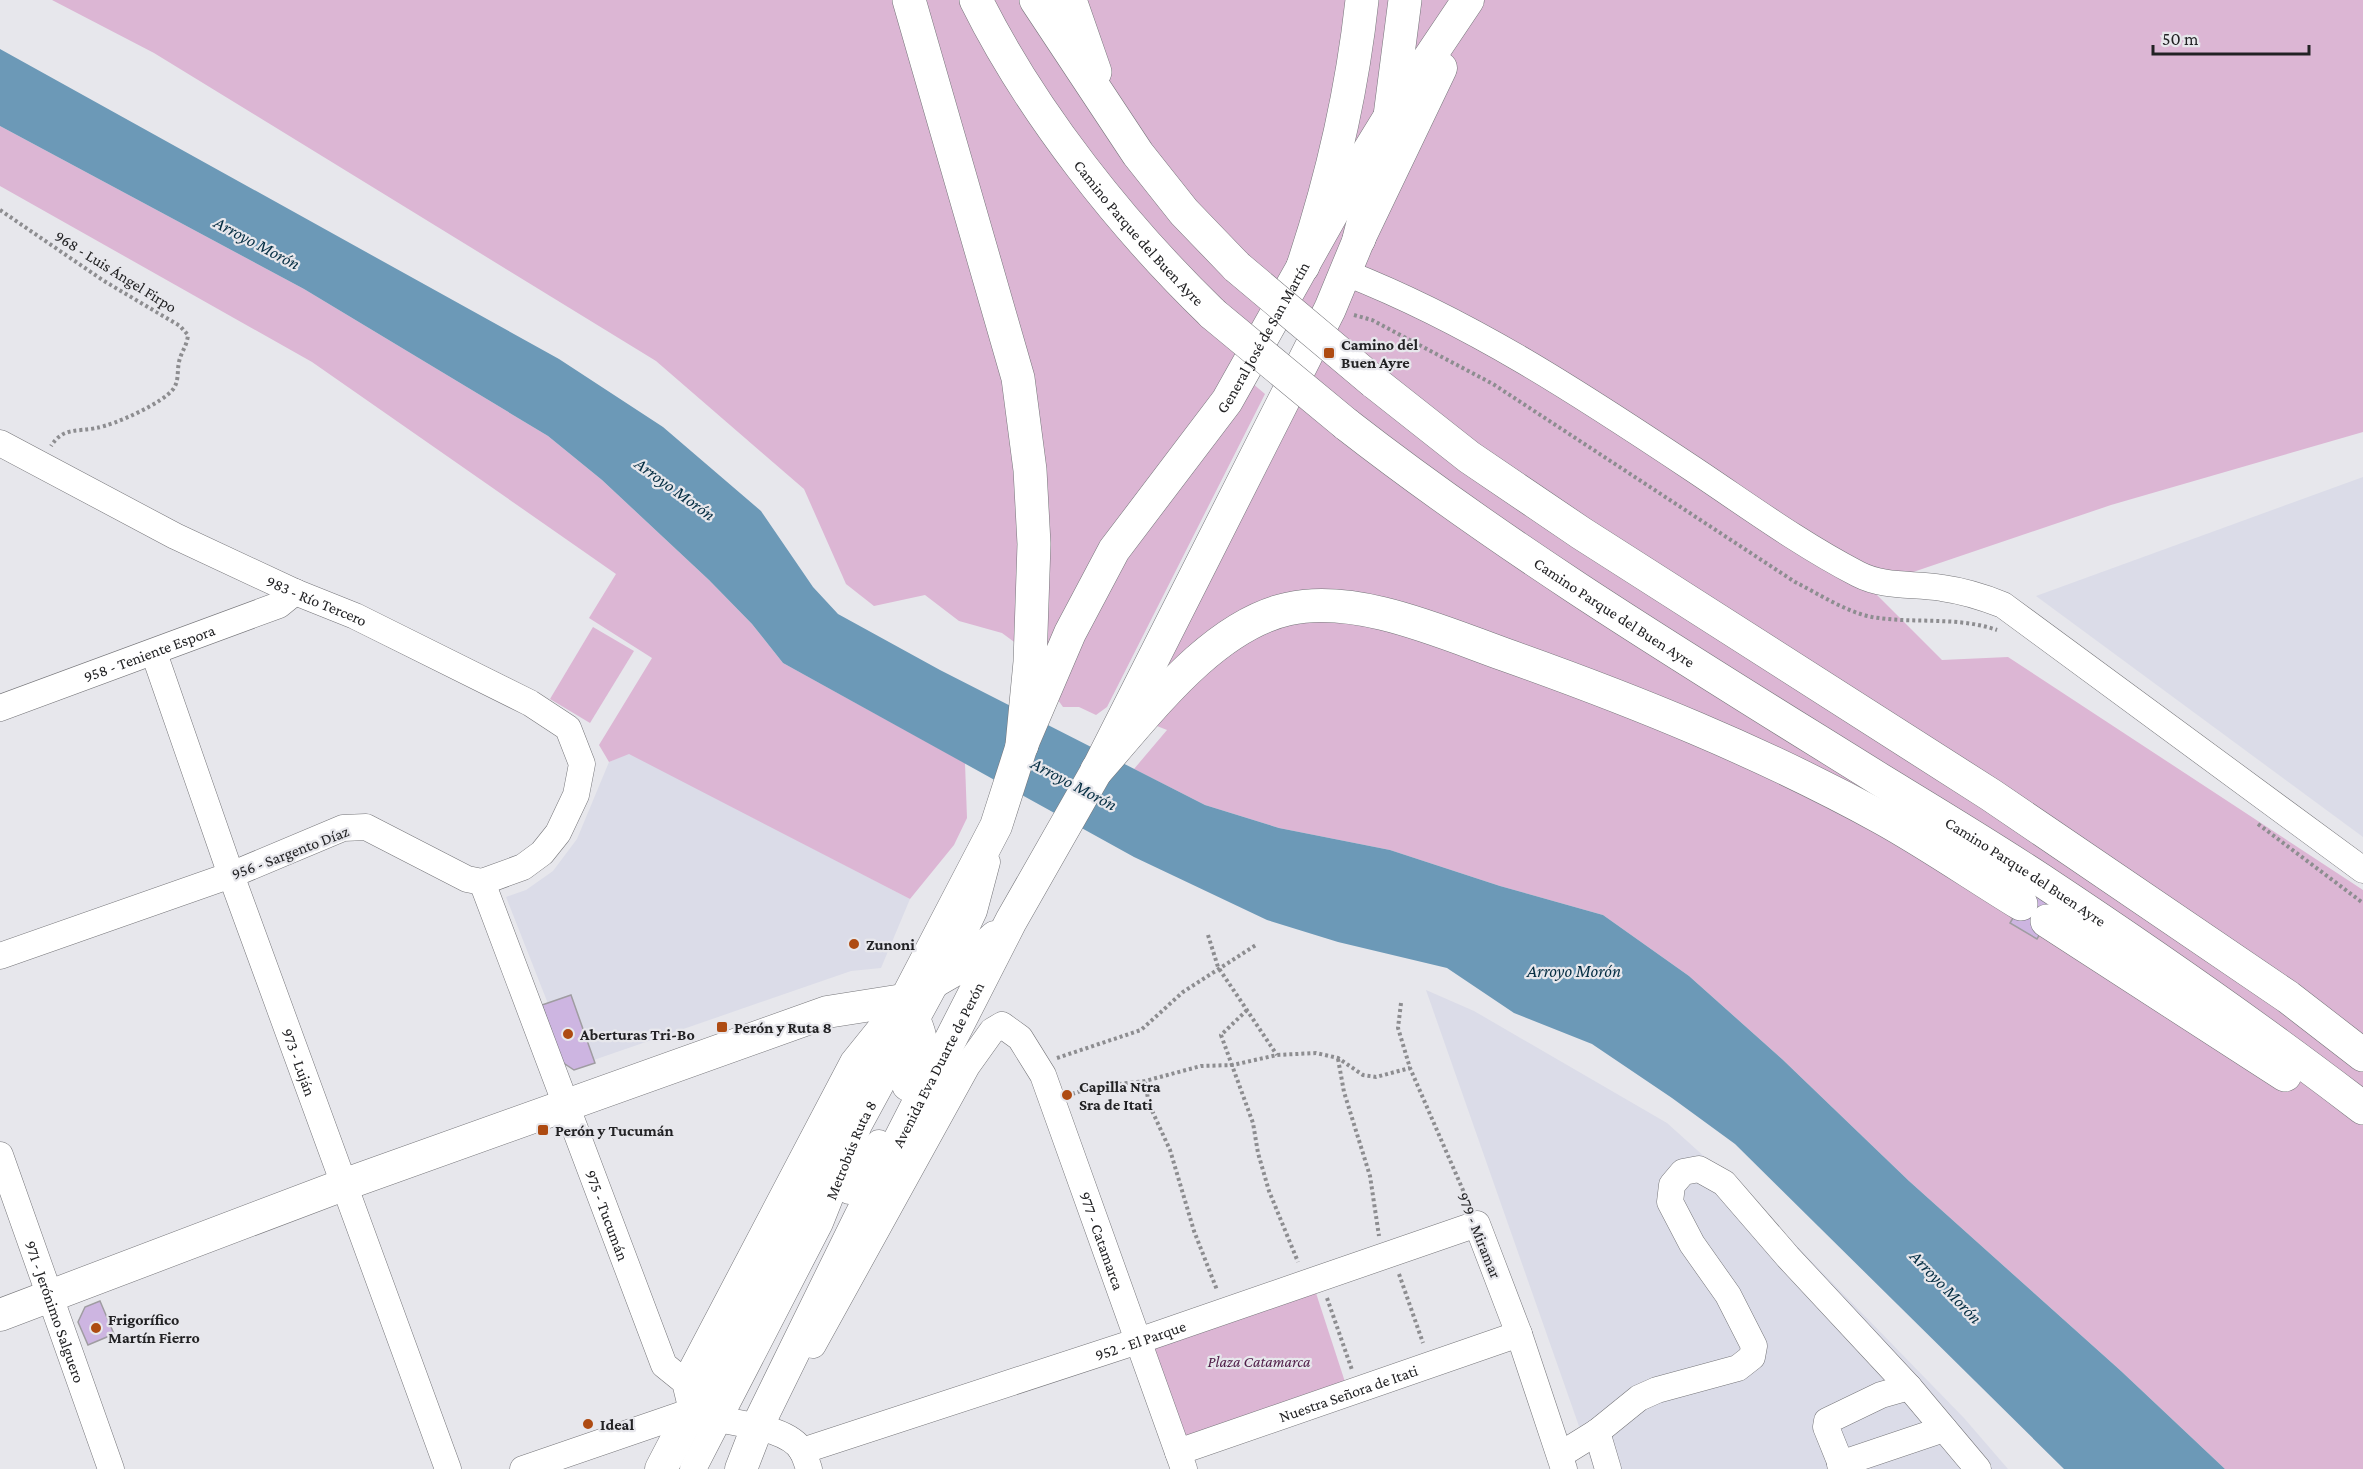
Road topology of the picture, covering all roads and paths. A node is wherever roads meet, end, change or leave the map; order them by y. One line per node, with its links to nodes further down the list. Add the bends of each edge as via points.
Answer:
1 (909, 0): 19 (highway, via 1018,378 1030,470)
2 (976, 0): 48 (highway, Camino Parque del Buen Ayre, bridge, via 1052,125 1122,217 1213,314 1346,424 1426,486 1639,628 2040,879 2288,1050)
3 (1036, 0): 9 (highway)
4 (1070, 0): 9 (highway)
5 (1362, 0): 13 (highway, via 1344,120)
6 (1405, 0): 10 (highway)
7 (1468, 0): 10 (main road, General José de San Martín)
8 (1474, 0): 12 (main road)
9 (1107, 108): 40 (highway, bridge, via 1184,212 1237,267 1478,463 1991,795 2288,997)
10 (1390, 116): 12 (highway); 13 (main road, General José de San Martín)
11 (0, 210): 16 (path, 968 - Luis Ángel Firpo, via 104,281 180,326 188,336 172,391 108,425 63,433)
12 (1359, 239): 14 (main road)
13 (1303, 266): 19 (main road, General José de San Martín, via 1227,401 1114,550 1070,633)
14 (1346, 273): 21 (main road); 25 (street, via 1395,292 1490,341 1582,395 1817,551 1861,575 1902,586 1940,587 1975,594 2003,605)
15 (1, 445): 16 (street, 983 - Río Tercero)
16 (41, 462): 17 (street, 983 - Río Tercero, via 175,536)
17 (295, 592): 18 (street, 958 - Teniente Espora, via 279,605); 27 (street, 983 - Río Tercero, via 355,616 553,716 568,728 582,764 576,795 558,833 542,853 523,867)
18 (154, 653): 20 (street, 958 - Teniente Espora); 26 (street, 973 - Luján)
19 (1042, 666): 22 (highway)
20 (0, 708)
21 (1134, 715): 23 (highway); 49 (highway, via 1219,643 1251,622 1286,609 1316,605 1398,618 1612,693 1736,744 1884,819)
22 (1022, 745): 24 (main road, Avenida Eva Duarte de Perón)
23 (1097, 770): 28 (main road, Avenida Eva Duarte de Perón)
24 (996, 826): 34 (street, via 974,911); 37 (main road, Avenida Eva Duarte de Perón)
25 (2363, 870)
26 (231, 875): 27 (street, 956 - Sargento Díaz, via 355,826 366,827 467,879); 31 (street, 956 - Sargento Díaz); 51 (street, 973 - Luján)
27 (482, 882): 47 (street, 975 - Tucumán)
28 (1011, 921): 32 (main road); 52 (main road, Avenida Eva Duarte de Perón)
29 (1208, 935): 33 (path)
30 (1256, 945): 33 (path)
31 (0, 956)
32 (967, 963): 34 (main road); 37 (street, Metrobús Ruta 8, via 938,1003)
33 (1218, 967): 36 (path); 44 (path, via 1183,992 1142,1030 1058,1058)
34 (936, 982): 37 (main road)
35 (1401, 1003): 43 (path, 979 - Miramar, via 1398,1028)
36 (1247, 1010): 39 (path); 42 (path, via 1221,1035)
37 (913, 1019): 47 (main road, via 827,1012); 52 (street, Metrobús Ruta 8, via 870,1133); 52 (main road, via 922,1049 917,1067 879,1143); 64 (main road, Avenida Eva Duarte de Perón, via 712,1367)
38 (1002, 1025): 44 (street, 977 - Catamarca, via 1020,1038); 64 (street, Avenida Eva Duarte de Perón, via 992,1031 967,1066 792,1383)
39 (1278, 1054): 41 (path, via 1317,1053); 42 (path)
40 (2363, 1055)
41 (1338, 1058): 43 (path, via 1364,1075 1376,1077); 54 (path)
42 (1233, 1065): 45 (path, via 1201,1066); 55 (path, via 1253,1123 1269,1191)
43 (1410, 1068): 53 (path, 979 - Miramar)
44 (1043, 1075): 46 (street, 977 - Catamarca)
45 (1145, 1082): 46 (path, via 1092,1087); 57 (path, via 1149,1104 1170,1150 1194,1231)
46 (1053, 1101): 60 (street, 977 - Catamarca)
47 (565, 1106): 51 (main road); 64 (street, 975 - Tucumán, via 664,1365)
48 (2363, 1108)
49 (2363, 1125)
50 (0, 1155): 56 (street, 971 - Jerónimo Salguero)
51 (343, 1185): 56 (main road); 73 (street, 973 - Luján)
52 (855, 1204): 64 (main road, Avenida Eva Duarte de Perón)
53 (1477, 1224): 54 (street, 952 - El Parque); 59 (street, 979 - Miramar)
54 (1387, 1255): 55 (street, 952 - El Parque); 61 (path)
55 (1313, 1280): 57 (street, 952 - El Parque); 63 (path)
56 (50, 1297): 58 (main road); 72 (street, 971 - Jerónimo Salguero)
57 (1225, 1310): 60 (street, 952 - El Parque)
58 (0, 1315)
59 (1519, 1334): 61 (street, Nuestra Señora de Itati); 69 (street, 979 - Miramar)
60 (1138, 1341): 67 (street, 952 - El Parque); 68 (street, 977 - Catamarca)
61 (1431, 1365): 63 (street, Nuestra Señora de Itati)
62 (1909, 1387): 65 (street); 66 (street, via 1724,1183 1699,1169 1683,1172 1672,1185 1670,1202 1692,1244 1728,1295 1754,1346 1752,1357 1738,1368 1639,1398); 70 (street, via 1881,1395 1827,1421)
63 (1359, 1389): 68 (street, Nuestra Señora de Itati)
64 (717, 1412): 67 (street, 975 - Tucumán, via 795,1444); 74 (street); 75 (main road, Avenida Eva Duarte de Perón); 76 (street); 77 (street); 78 (main road, Avenida Eva Duarte de Perón)
65 (1944, 1428): 70 (street); 71 (street)
66 (1597, 1432): 69 (street); 79 (street)
67 (805, 1460)
68 (1181, 1460)
69 (1562, 1462)
70 (1841, 1466)
71 (1968, 1466)
72 (111, 1469)
73 (448, 1469)
74 (523, 1469)
75 (661, 1469)
76 (693, 1469)
77 (707, 1469)
78 (741, 1469)
79 (1608, 1469)

